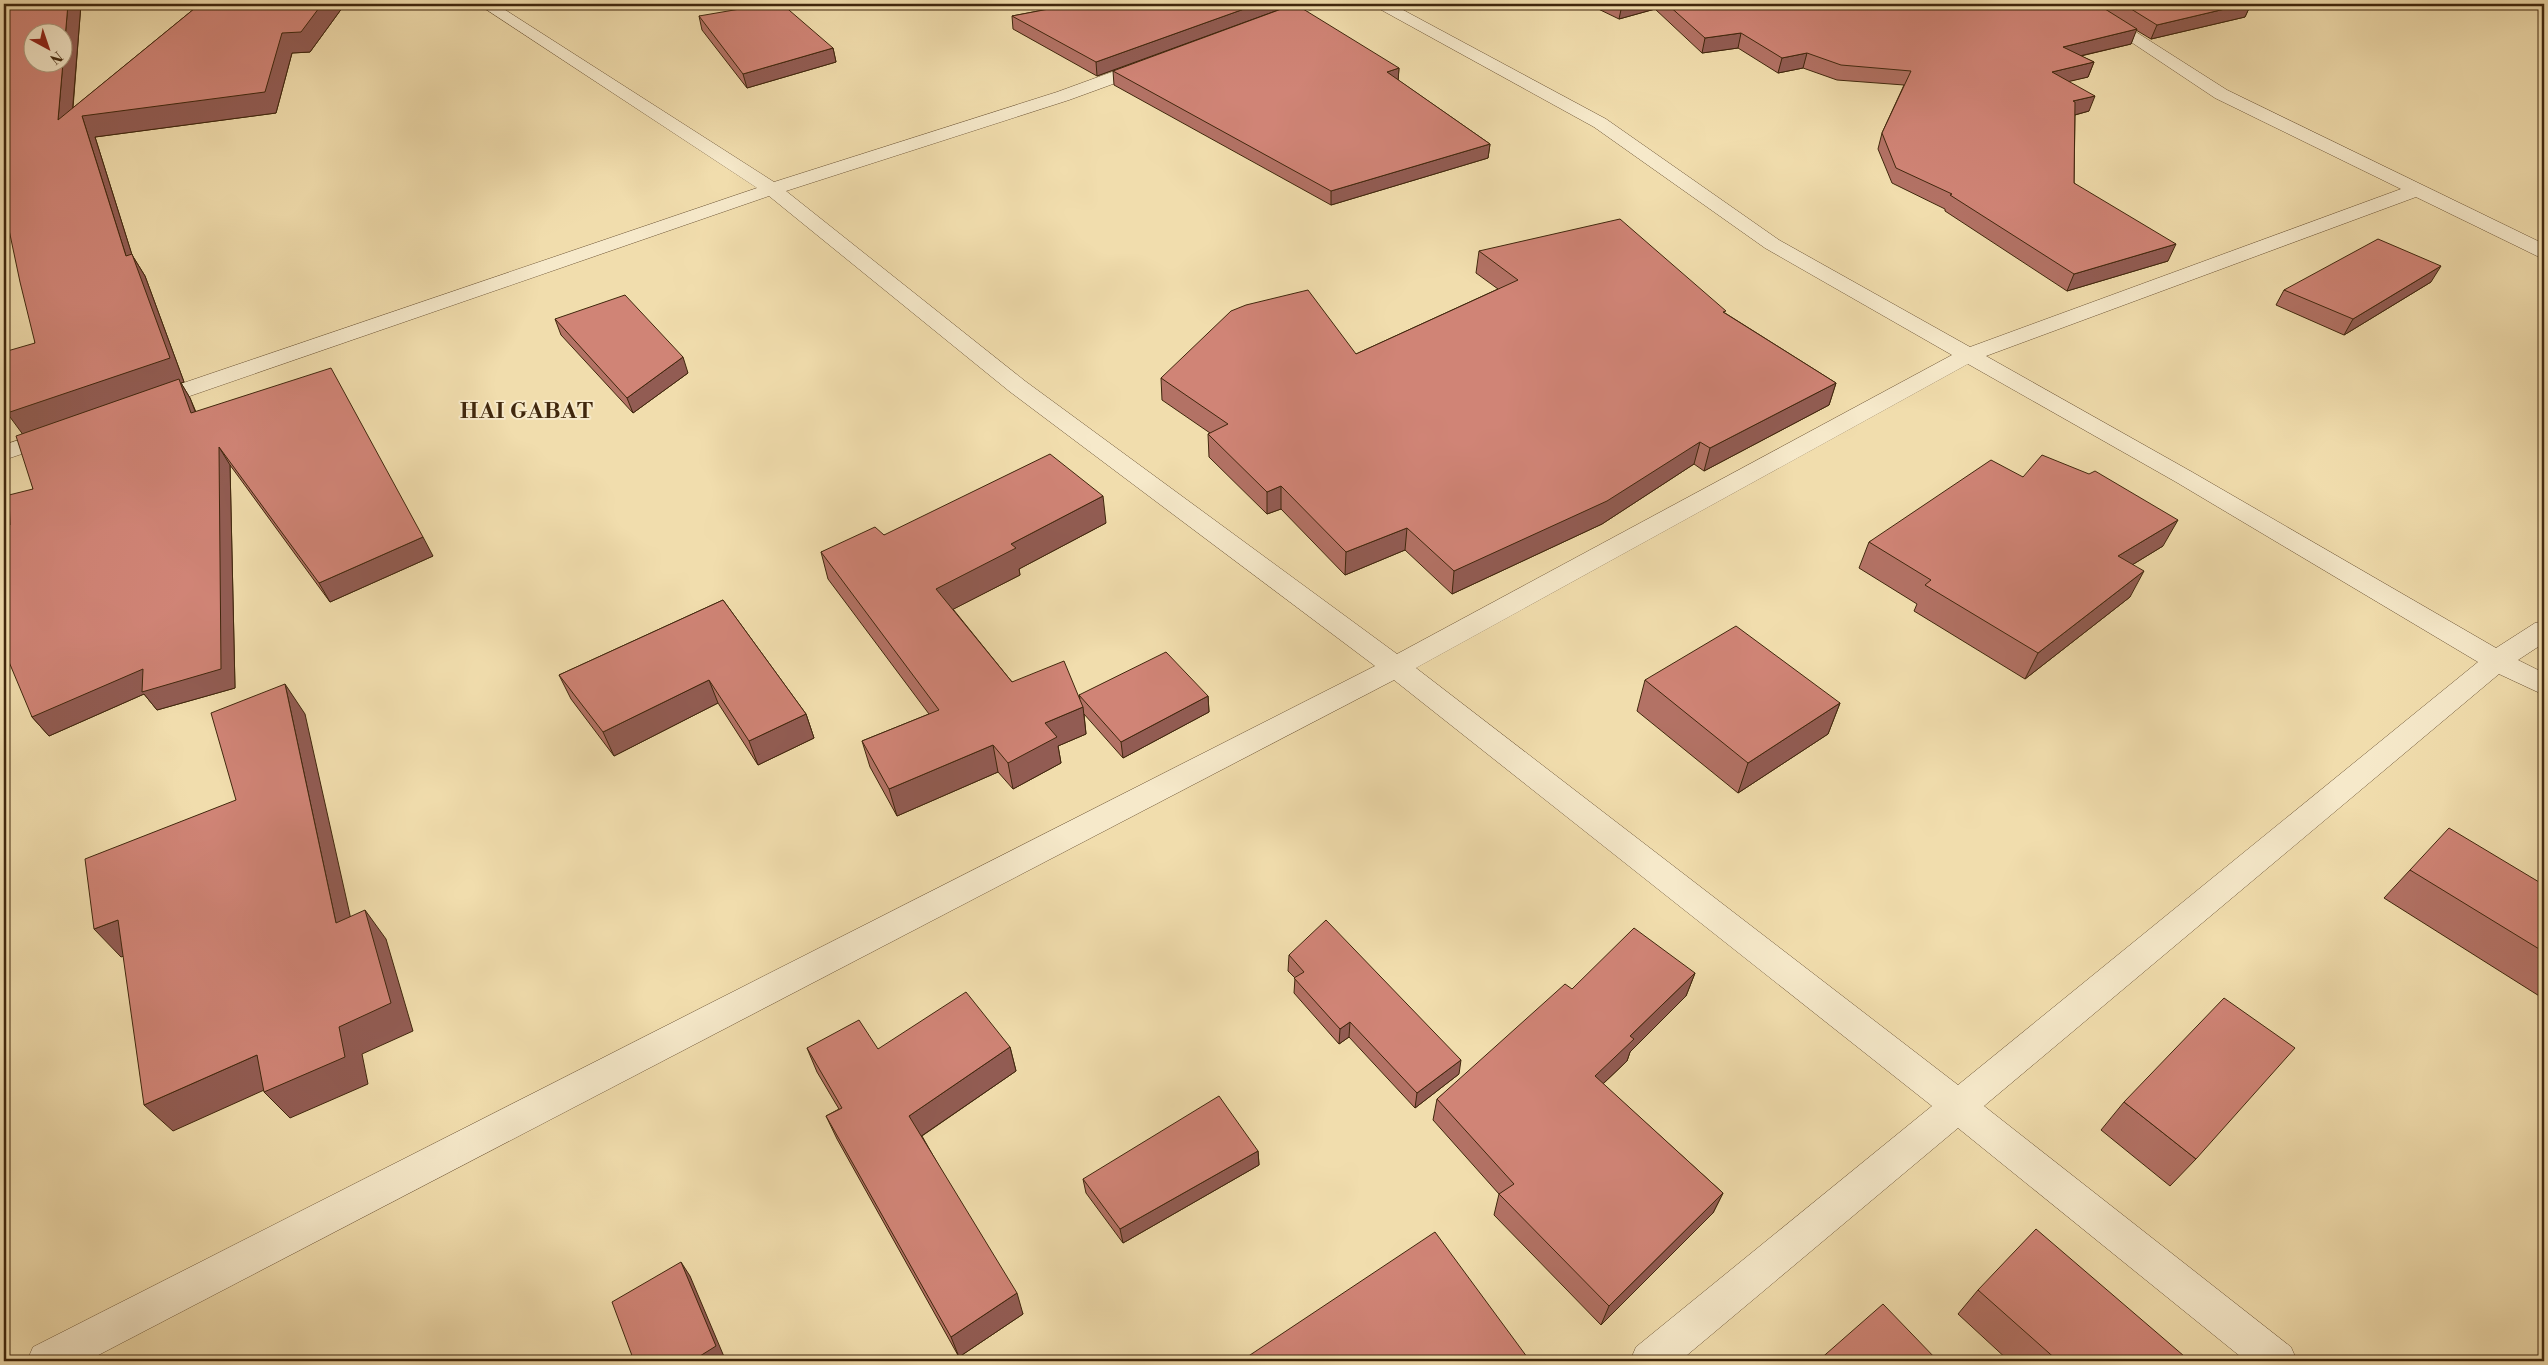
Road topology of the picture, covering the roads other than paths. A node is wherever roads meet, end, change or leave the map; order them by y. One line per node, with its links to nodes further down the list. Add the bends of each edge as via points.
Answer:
1 (486, 4): 7 (street)
2 (1314, 4): 5 (street)
3 (1381, 4): 10 (street, via 1600,123 1772,244)
4 (2082, 4): 8 (street, via 2221,94)
5 (1249, 28)
6 (1165, 58): 7 (street, via 1063,96)
7 (772, 189): 11 (street); 16 (street, via 1017,386)
8 (2417, 190): 9 (street); 10 (street)
9 (2544, 252)
10 (1968, 355): 15 (street, via 2193,482); 16 (street)
11 (135, 408)
12 (69, 430): 13 (street)
13 (4, 452)
14 (2544, 630): 15 (street)
15 (2497, 661): 17 (street); 18 (street)
16 (1396, 667): 18 (street); 19 (street)
17 (2544, 685)
18 (1959, 1107): 20 (street); 21 (street)
19 (47, 1361)
20 (1650, 1361)
21 (2277, 1361)

